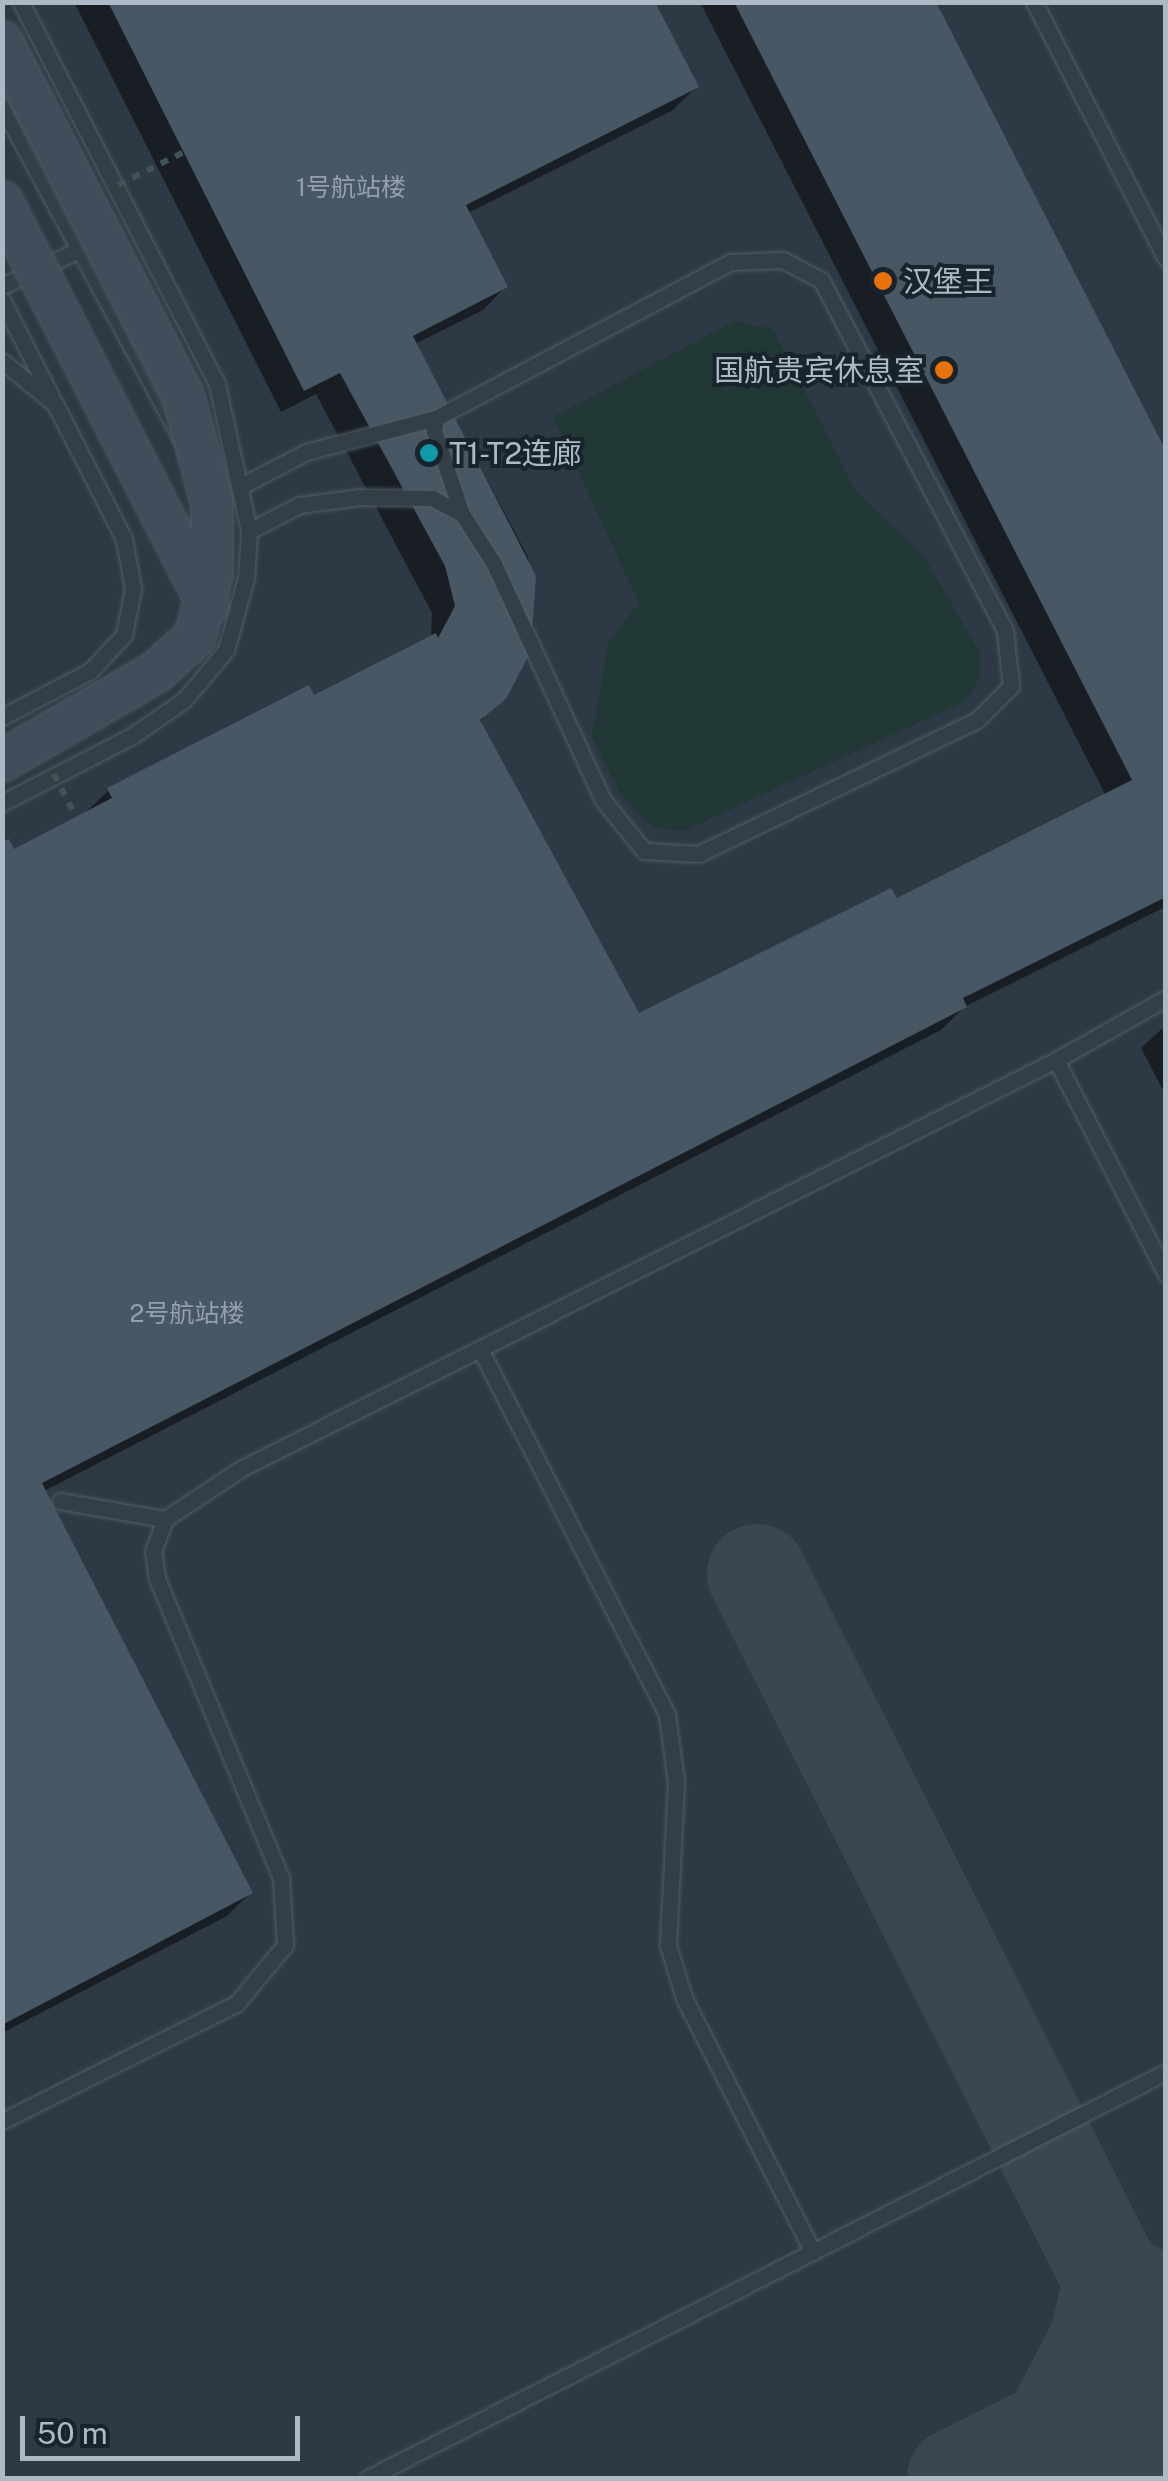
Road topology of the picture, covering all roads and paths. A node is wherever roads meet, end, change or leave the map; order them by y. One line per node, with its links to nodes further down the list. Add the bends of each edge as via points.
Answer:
1 (21, 2): 6 (lane)
2 (1034, 2): 8 (lane)
3 (2, 42): 17 (main road, bridge, via 183,395 212,503)
4 (2, 106): 7 (lane)
5 (2, 202): 17 (main road, bridge)
6 (134, 222): 7 (lane); 14 (lane, via 217,384)
7 (78, 250): 9 (lane); 14 (lane, via 171,429)
8 (1166, 259)
9 (2, 286)
10 (2, 300): 12 (lane)
11 (2, 361): 12 (lane)
12 (56, 404): 18 (lane, via 124,539 133,589 124,634 90,671)
13 (436, 418): 14 (lane, via 306,452); 15 (lane, via 434,431); 15 (lane, via 732,262 783,260 821,280 1004,631 1010,686 977,720 699,854 644,851 603,800 493,562)
14 (239, 487): 16 (lane)
15 (462, 514): 16 (lane, via 432,498 360,497 300,505)
16 (249, 531): 20 (lane, via 246,578 226,650 184,700)
17 (208, 604): 19 (main road, bridge, via 196,637 156,672)
18 (2, 717)
19 (20, 752): 21 (path, bridge)
20 (2, 803)
21 (76, 817)
22 (1166, 998): 23 (lane)
23 (1056, 1060): 24 (lane); 25 (lane)
24 (1166, 1274)
25 (480, 1349): 27 (lane, via 198,1492); 30 (lane, via 667,1714 676,1782 668,1945 684,1998)
26 (60, 1501): 27 (lane)
27 (165, 1519): 29 (lane, via 154,1551 157,1579 281,1878 285,1945 236,2004)
28 (1166, 2072): 30 (lane)
29 (2, 2121)
30 (813, 2252): 31 (lane)
31 (368, 2478)

